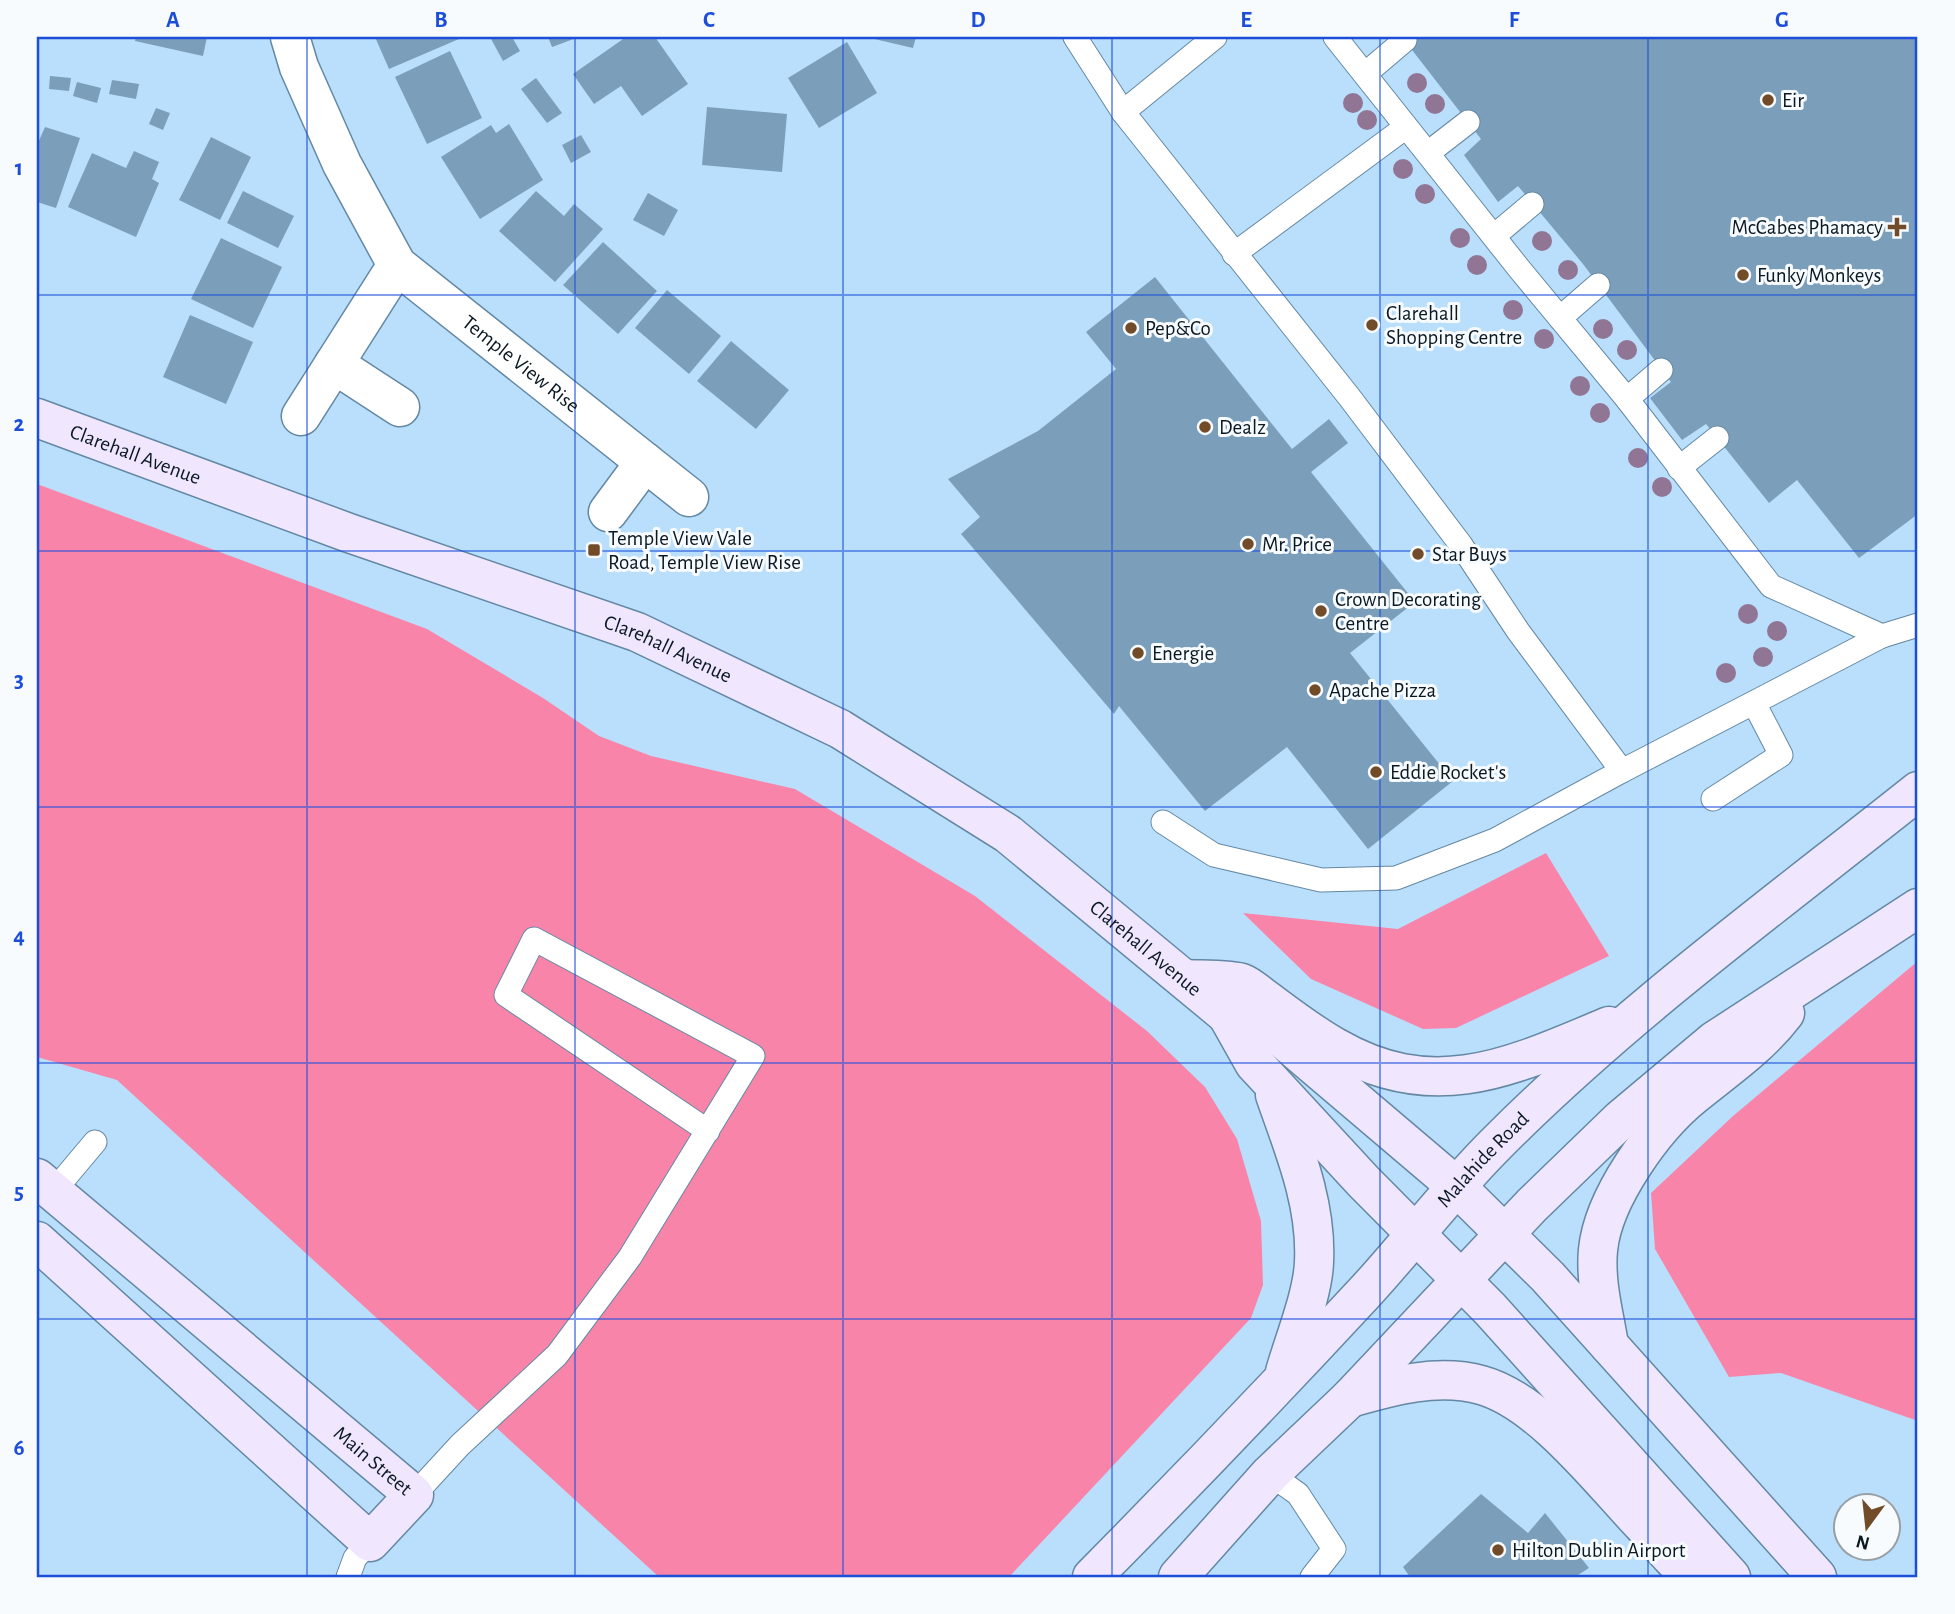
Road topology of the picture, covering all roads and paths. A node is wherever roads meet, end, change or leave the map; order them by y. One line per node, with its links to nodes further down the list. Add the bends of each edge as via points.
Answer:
1 (290, 37): 14 (street, Temple View Rise, via 342,164)
2 (1075, 37): 7 (lane)
3 (1216, 37): 7 (lane)
4 (1335, 37): 6 (lane)
5 (1405, 40): 6 (lane)
6 (1365, 74): 9 (lane)
7 (1123, 112): 13 (lane)
8 (1468, 122): 10 (lane)
9 (1406, 127): 10 (lane); 13 (lane)
10 (1428, 153): 12 (lane)
11 (1532, 204): 12 (lane)
12 (1494, 236): 16 (lane)
13 (1234, 254): 31 (lane, via 1461,545)
14 (397, 265): 17 (street); 24 (street, Temple View Rise)
15 (1598, 285): 16 (lane)
16 (1560, 318): 19 (lane)
17 (334, 364): 20 (street); 21 (street)
18 (1661, 370): 19 (lane)
19 (1627, 399): 25 (lane)
20 (400, 407)
21 (301, 416)
22 (37, 418): 37 (main road, Clarehall Avenue, via 637,632 840,729 1008,834)
23 (1717, 438): 25 (lane)
24 (645, 462): 26 (street, Temple View Rise); 27 (street)
25 (1679, 468): 29 (lane, via 1771,586)
26 (689, 497)
27 (608, 512)
28 (1918, 625): 29 (lane)
29 (1882, 636): 30 (lane)
30 (1754, 703): 31 (lane); 33 (lane, via 1781,755)
31 (1622, 771): 34 (lane, via 1495,840 1396,878 1321,880 1214,855)
32 (1918, 791): 39 (main road, Malahide Road)
33 (1713, 799)
34 (1163, 822)
35 (1918, 908): 36 (main road)
36 (1812, 978): 46 (main road, via 1714,1041 1621,1119); 49 (main road, via 1769,1034 1690,1097 1621,1182 1602,1225 1598,1251)
37 (1184, 979): 38 (main road, Clarehall Avenue); 39 (main road, via 1242,983 1335,1048 1388,1070 1438,1078 1478,1074 1521,1061)
38 (1227, 1015): 40 (main road, Clarehall Avenue, via 1254,1063); 44 (main road, Clarehall Avenue, via 1277,1034)
39 (1634, 1016): 44 (main road, Malahide Road)
40 (1269, 1079): 45 (main road, Clarehall Avenue); 50 (main road, via 1312,1210 1313,1229 1314,1264)
41 (708, 1131): 41 (lane, via 506,995 534,939 753,1056); 54 (lane, via 630,1257 557,1355 460,1445)
42 (96, 1142): 43 (lane)
43 (45, 1185): 54 (main road, Main Street)
44 (1456, 1186): 45 (main road, Malahide Road); 46 (main road, Clarehall Avenue)
45 (1415, 1233): 48 (main road, Clarehall Avenue); 50 (main road, Malahide Road)
46 (1505, 1235): 48 (main road); 49 (main road, Clarehall Avenue)
47 (40, 1252): 55 (main road)
48 (1462, 1280): 51 (main road); 61 (main road, Clarehall Avenue)
49 (1609, 1347): 62 (main road, Clarehall Avenue)
50 (1283, 1381): 52 (main road, Malahide Road)
51 (1350, 1398): 53 (main road); 60 (main road, via 1420,1381 1479,1384 1504,1393 1566,1443)
52 (1230, 1437): 53 (main road); 57 (main road, Malahide Road)
53 (1269, 1474): 58 (main road); 59 (lane, via 1298,1494 1334,1549)
54 (414, 1495): 55 (main road, Main Street)
55 (370, 1542): 56 (lane, via 355,1558)
56 (348, 1577)
57 (1092, 1577)
58 (1178, 1577)
59 (1312, 1577)
60 (1694, 1577)
61 (1731, 1577)
62 (1817, 1577)

